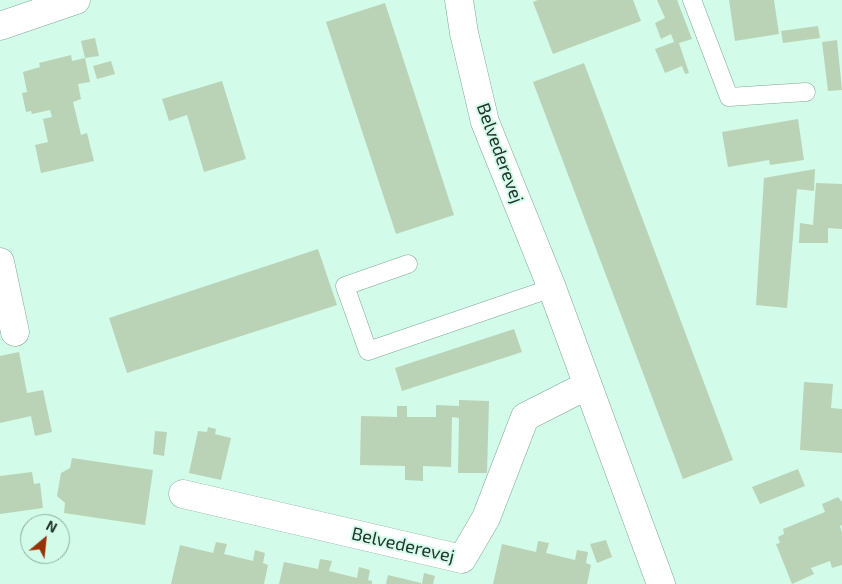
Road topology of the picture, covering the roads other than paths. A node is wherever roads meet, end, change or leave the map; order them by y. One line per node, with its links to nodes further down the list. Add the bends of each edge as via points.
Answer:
1 (76, 0): 4 (street)
2 (459, 0): 8 (street, Belvederevej, via 485,122)
3 (692, 0): 5 (lane, via 729,97)
4 (0, 26)
5 (806, 92)
6 (0, 262): 9 (street)
7 (408, 264): 8 (lane, via 345,286 368,351)
8 (552, 288): 10 (street, Belvederevej)
9 (15, 332)
10 (588, 385): 11 (street, Belvederevej, via 525,417 486,518 462,559); 12 (street, Belvederevej)
11 (182, 494)
12 (661, 584)

